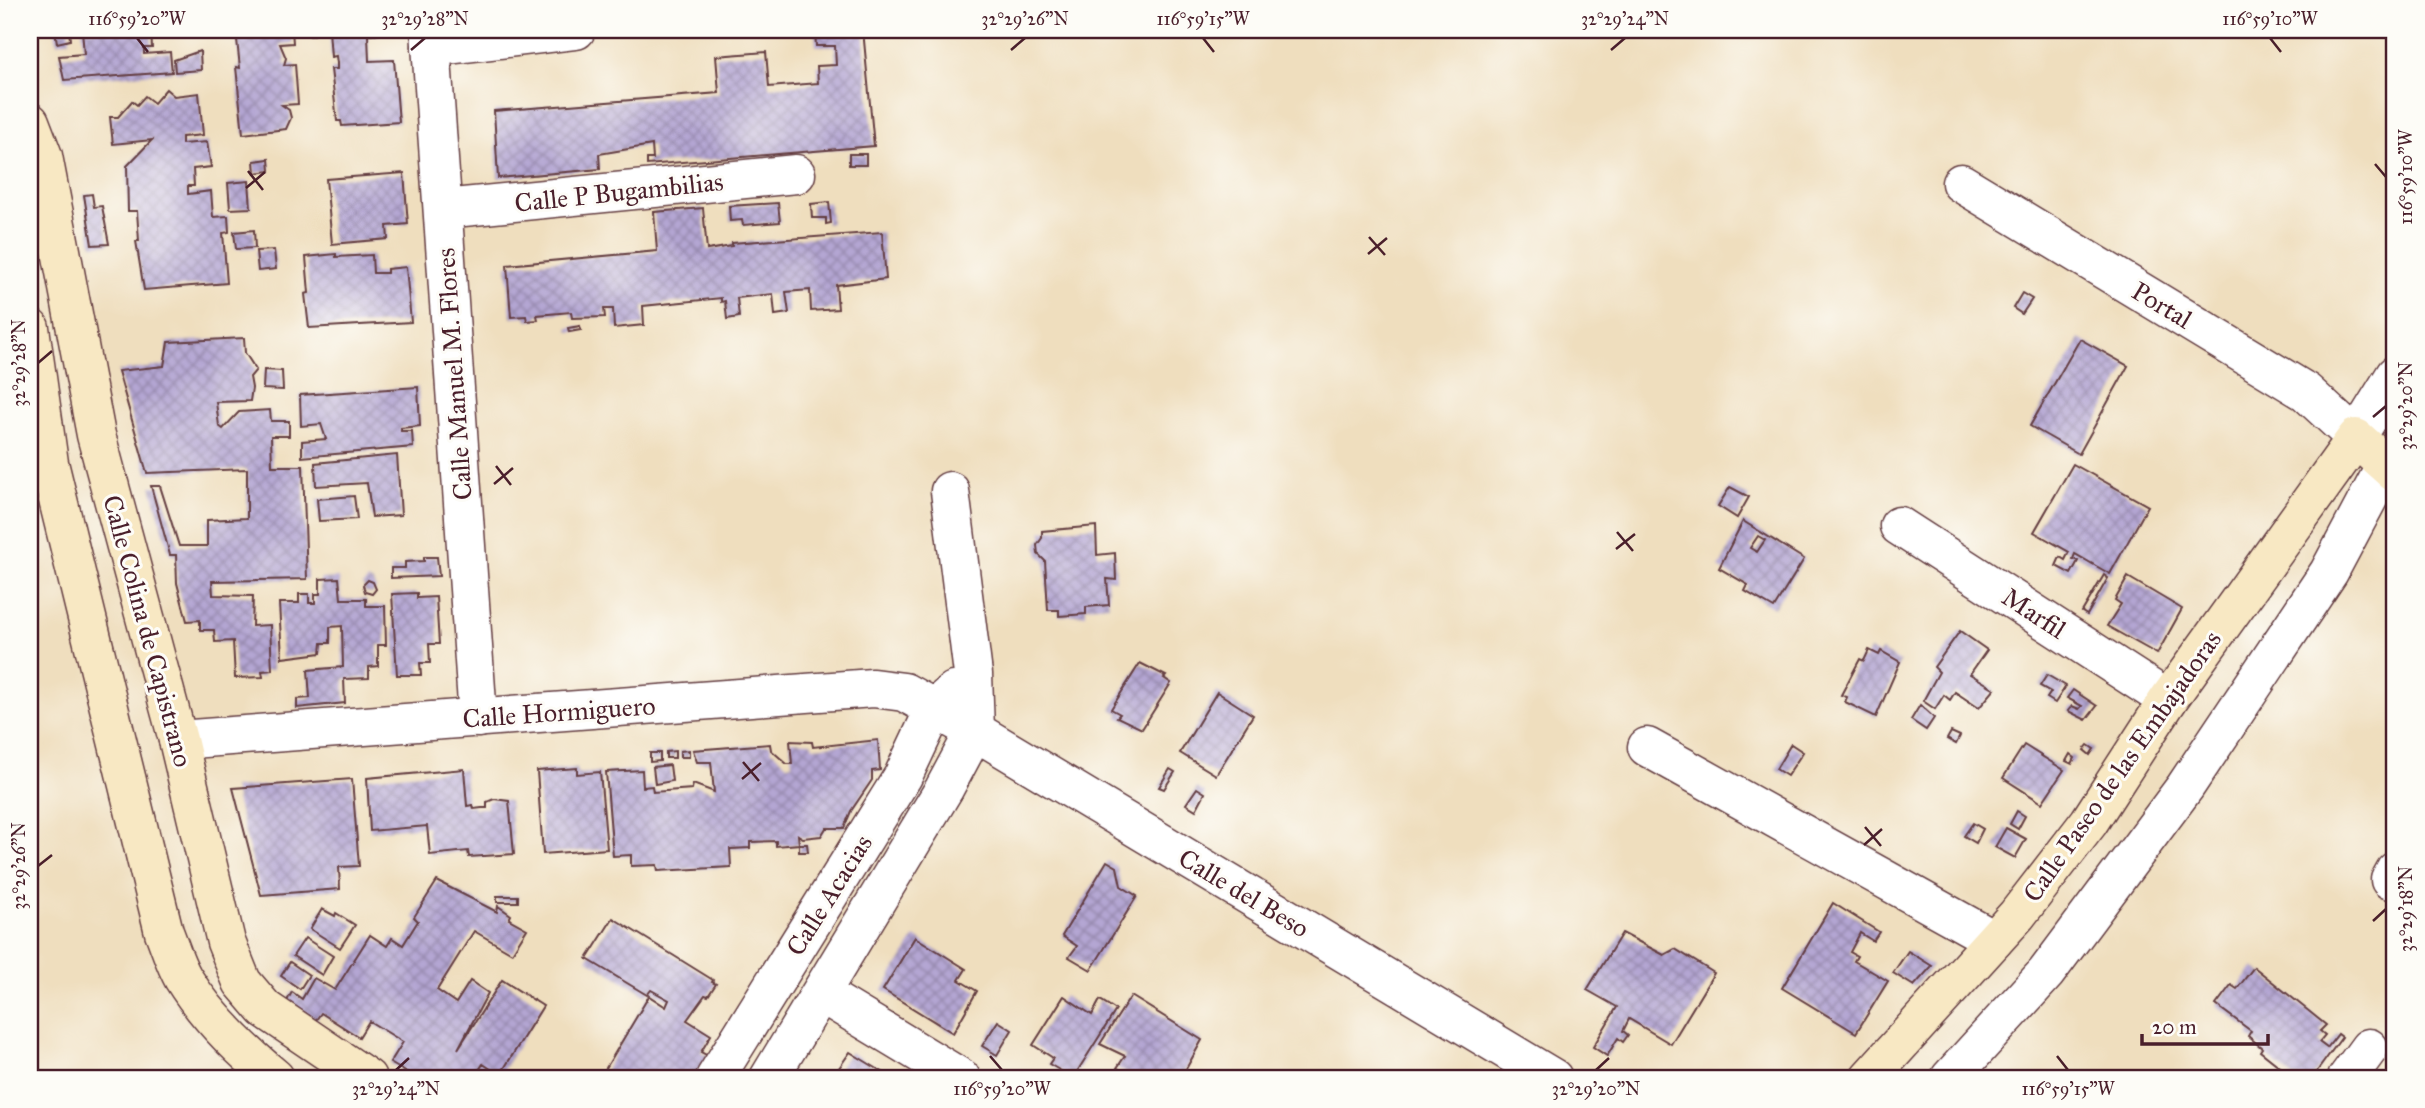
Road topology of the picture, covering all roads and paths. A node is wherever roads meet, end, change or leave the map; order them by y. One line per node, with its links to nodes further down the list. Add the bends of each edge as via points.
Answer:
1 (576, 30): 2 (street)
2 (431, 38): 6 (street, Calle Manuel M. Flores)
3 (34, 145): 10 (main road, Calle Colina de Capistrano)
4 (796, 174): 6 (street, Calle P Bugambilias)
5 (1961, 183): 11 (street, Portal, via 2306,392)
6 (443, 209): 18 (street, Calle Manuel M. Flores)
7 (30, 328): 9 (main road, Calle Colina de Capistrano)
8 (2395, 375): 11 (street, Calle Paseo de las Embajadoras)
9 (33, 376): 10 (main road); 26 (main road, Calle Colina de Capistrano, via 49,463 164,932 182,976)
10 (84, 378): 20 (main road, Calle Colina de Capistrano)
11 (2356, 438): 12 (main road); 16 (main road, Calle Paseo de las Embajadoras)
12 (2390, 469): 34 (street, via 2329,572 2185,787 2046,973)
13 (950, 491): 15 (street)
14 (1899, 526): 16 (street, Marfil)
15 (973, 674): 17 (street); 19 (street)
16 (2168, 700): 22 (main road, Calle Paseo de las Embajadoras, via 2088,822)
17 (935, 708): 18 (street, Calle Hormiguero, via 904,692 882,688); 19 (street, Calle del Beso); 29 (street, Calle Acacias, via 903,776)
18 (478, 718): 20 (street, Calle Hormiguero)
19 (975, 731): 23 (street, Calle Acacias); 32 (street, Calle del Beso)
20 (178, 740): 24 (main road, Calle Colina de Capistrano, via 226,942 242,982)
21 (1647, 747): 22 (street)
22 (1994, 940): 33 (main road, Calle Paseo de las Embajadoras)
23 (822, 994): 30 (street, Calle Acacias); 31 (street)
24 (265, 1009): 26 (street); 28 (main road, Calle Colina de Capistrano)
25 (2369, 1048): 35 (street)
26 (244, 1064): 27 (main road, Calle Colina de Capistrano)
27 (275, 1078)
28 (367, 1078)
29 (715, 1078)
30 (769, 1078)
31 (961, 1078)
32 (1553, 1078)
33 (1869, 1078)
34 (1950, 1078)
35 (2347, 1078)

